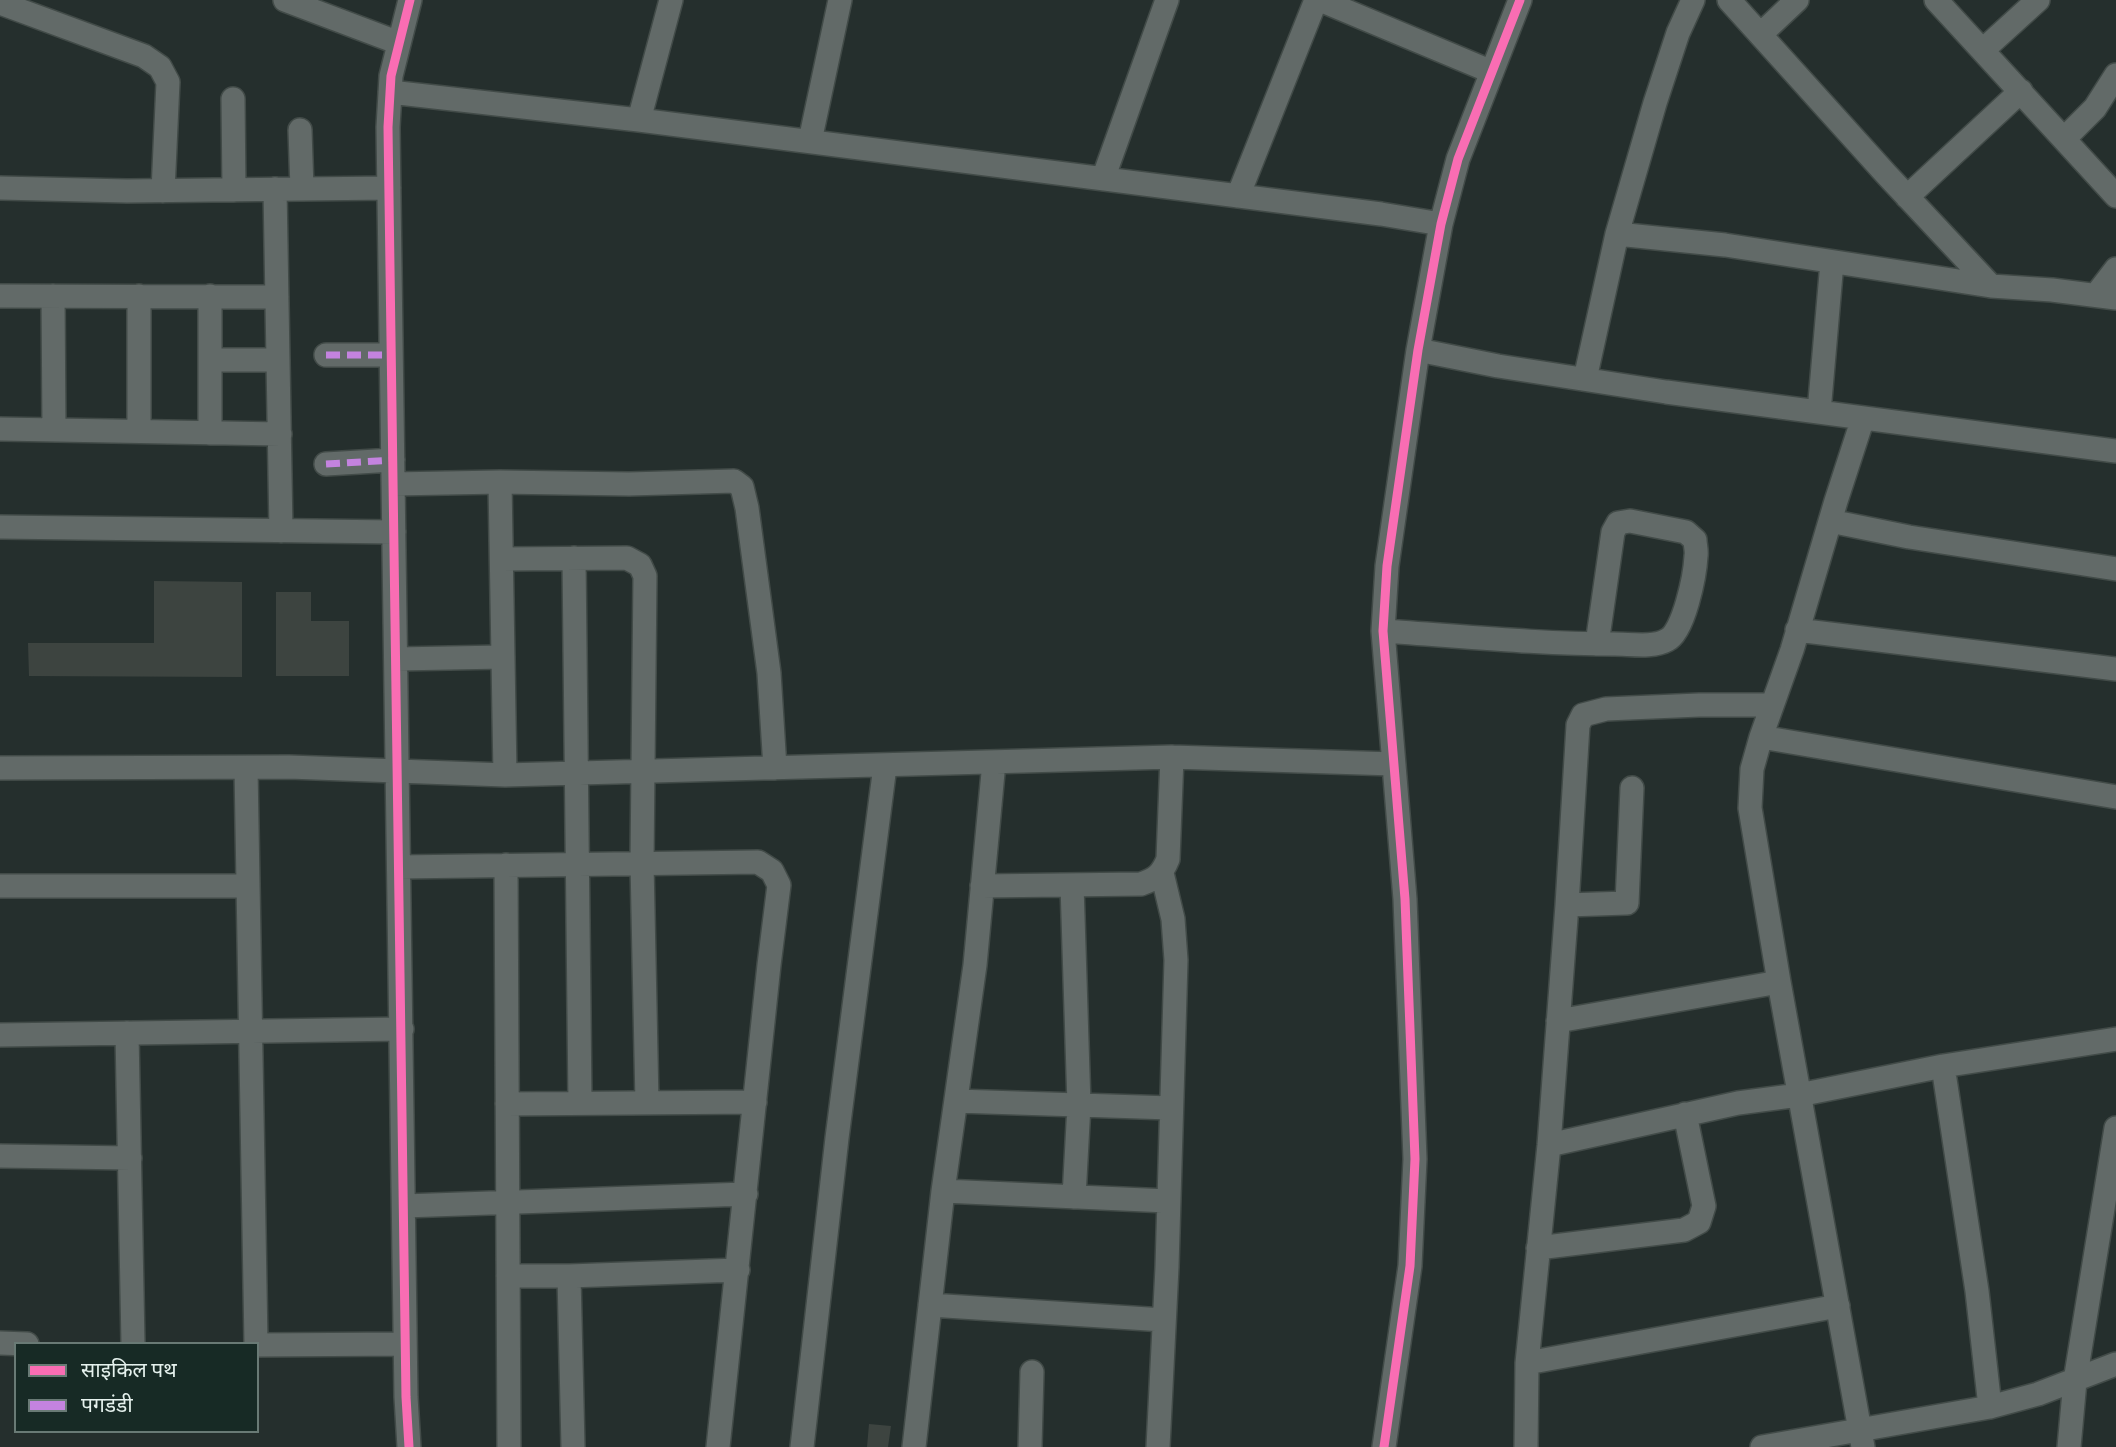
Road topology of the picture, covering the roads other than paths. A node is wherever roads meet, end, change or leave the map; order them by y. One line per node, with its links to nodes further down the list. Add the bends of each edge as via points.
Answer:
1 (285, 0): 15 (street)
2 (410, 0): 15 (street)
3 (671, 0): 22 (street)
4 (840, 0): 25 (street)
5 (1167, 0): 26 (street)
6 (1318, 0): 17 (street); 33 (street)
7 (1520, 0): 17 (street)
8 (1693, 0): 37 (street, via 1655,103)
9 (1729, 0): 14 (street)
10 (1797, 0): 14 (street)
11 (1936, 0): 16 (street)
12 (2038, 0): 16 (street)
13 (0, 3): 32 (street, via 144,56 160,67 168,82)
14 (1761, 34): 35 (street)
15 (399, 43): 20 (street)
16 (1983, 50): 19 (street)
17 (1492, 72): 36 (street, via 1458,159)
18 (2116, 75): 24 (street, via 2095,108)
19 (2021, 91): 24 (street); 35 (street)
20 (390, 92): 22 (street); 28 (street)
21 (233, 99): 30 (street)
22 (639, 120): 25 (street)
23 (300, 130): 29 (street)
24 (2065, 138): 34 (street)
25 (810, 141): 26 (street)
26 (1103, 178): 33 (street)
27 (0, 188): 32 (street)
28 (389, 188): 29 (street); 49 (street)
29 (302, 189): 31 (street)
30 (234, 190): 31 (street); 32 (street)
31 (275, 190): 45 (street)
32 (163, 191)
33 (1238, 196): 36 (street)
34 (2116, 196)
35 (1907, 197): 40 (street)
36 (1441, 224): 47 (street)
37 (1617, 234): 38 (street); 52 (street)
38 (1832, 262): 40 (street); 53 (street)
39 (2116, 269): 46 (street)
40 (1991, 286): 46 (street)
41 (0, 296): 42 (street)
42 (53, 296): 43 (street); 56 (street)
43 (139, 296): 44 (street); 57 (street)
44 (210, 296): 45 (street); 50 (street)
45 (277, 297): 51 (street)
46 (2106, 297)
47 (1418, 350): 52 (street); 73 (street, via 1387,566)
48 (326, 355): 49 (street)
49 (391, 355): 61 (street)
50 (210, 360): 51 (street); 58 (street)
51 (278, 360): 59 (street)
52 (1585, 379): 53 (street)
53 (1819, 412): 54 (street)
54 (1863, 418): 60 (street); 65 (street)
55 (0, 429): 56 (street)
56 (54, 430): 57 (street)
57 (139, 431): 58 (street)
58 (210, 433): 59 (street)
59 (280, 434): 67 (street)
60 (2116, 451)
61 (393, 460): 62 (street); 64 (street)
62 (326, 464)
63 (500, 482): 64 (street); 70 (street); 86 (street, via 734,481 742,487 769,673)
64 (393, 484): 68 (street)
65 (1830, 521): 71 (street); 72 (street)
66 (0, 527): 67 (street)
67 (281, 531): 68 (street)
68 (394, 532): 76 (street)
69 (574, 558): 70 (street); 88 (street, via 626,558 639,565 645,576); 89 (street)
70 (502, 559): 75 (street)
71 (2116, 569)
72 (1797, 630): 77 (street); 78 (street)
73 (1383, 631): 74 (street); 82 (street)
74 (1597, 644): 74 (street, via 1656,644 1677,632 1697,554 1695,540 1686,532 1630,521 1618,523)
75 (503, 657): 76 (street); 90 (street)
76 (396, 659): 87 (street)
77 (2116, 668)
78 (1772, 705): 79 (street); 102 (street, via 1606,709 1583,715 1577,725)
79 (1761, 737): 92 (street); 103 (street, via 1752,769 1750,808)
80 (1172, 757): 81 (street); 82 (street); 97 (street, via 1167,859)
81 (994, 762): 83 (street); 101 (street)
82 (1394, 764): 155 (street, via 1405,898 1415,1159 1410,1266)
83 (885, 766): 86 (street); 151 (street)
84 (0, 768): 85 (street)
85 (246, 768): 87 (street); 100 (street)
86 (775, 768): 88 (street)
87 (397, 771): 90 (street); 96 (street)
88 (642, 772): 89 (street); 93 (street)
89 (575, 773): 90 (street); 94 (street)
90 (505, 775)
91 (1632, 788): 102 (street, via 1627,904)
92 (2116, 797)
93 (642, 863): 94 (street); 113 (street); 114 (street, via 758,862 772,871 779,886)
94 (576, 864): 95 (street); 115 (street)
95 (506, 865): 96 (street); 116 (street)
96 (399, 867): 105 (street)
97 (1162, 873): 98 (street, via 1141,884); 118 (street, via 1173,919 1176,960)
98 (1072, 885): 101 (street); 117 (street)
99 (0, 886): 100 (street)
100 (247, 886): 106 (street)
101 (982, 886): 112 (street)
102 (1567, 905): 104 (street)
103 (1779, 982): 104 (street); 111 (street)
104 (1558, 1021): 121 (street)
105 (402, 1029): 106 (street); 129 (street)
106 (250, 1031): 107 (street); 138 (street)
107 (127, 1033): 108 (street); 123 (street)
108 (0, 1035)
109 (2116, 1039): 110 (street)
110 (1943, 1066): 111 (street); 145 (street)
111 (1799, 1095): 119 (street); 135 (street)
112 (956, 1101): 117 (street); 124 (street)
113 (647, 1102): 114 (street); 115 (street)
114 (755, 1102): 125 (street)
115 (579, 1103): 116 (street)
116 (507, 1104): 128 (street)
117 (1079, 1105): 118 (street); 126 (street)
118 (1171, 1108): 127 (street)
119 (1685, 1114): 121 (street); 130 (street, via 1704,1206 1699,1223 1684,1230)
120 (2116, 1128): 144 (street)
121 (1549, 1145): 130 (street)
122 (0, 1156): 123 (street)
123 (130, 1158): 137 (street)
124 (943, 1191): 126 (street); 134 (street)
125 (746, 1194): 128 (street); 131 (street)
126 (1074, 1197): 127 (street)
127 (1168, 1201): 136 (street)
128 (508, 1202): 129 (street); 132 (street)
129 (404, 1206): 140 (street)
130 (1538, 1248): 141 (street)
131 (738, 1270): 133 (street); 150 (street)
132 (509, 1276): 133 (street); 148 (street)
133 (569, 1276): 149 (street)
134 (930, 1305): 136 (street); 152 (street)
135 (1838, 1306): 141 (street); 146 (street)
136 (1164, 1320): 154 (street)
137 (133, 1342)
138 (257, 1342)
139 (259, 1344): 140 (street)
140 (405, 1344): 147 (street)
141 (1527, 1363): 156 (street)
142 (2116, 1364): 144 (street)
143 (1032, 1372): 153 (street)
144 (2076, 1381): 145 (street); 158 (street)
145 (1990, 1407): 146 (street)
146 (1862, 1438): 157 (street)
147 (408, 1447)
148 (509, 1447)
149 (573, 1447)
150 (718, 1447)
151 (802, 1447)
152 (914, 1447)
153 (1030, 1447)
154 (1158, 1447)
155 (1384, 1447)
156 (1526, 1447)
157 (1762, 1447)
158 (2069, 1447)

